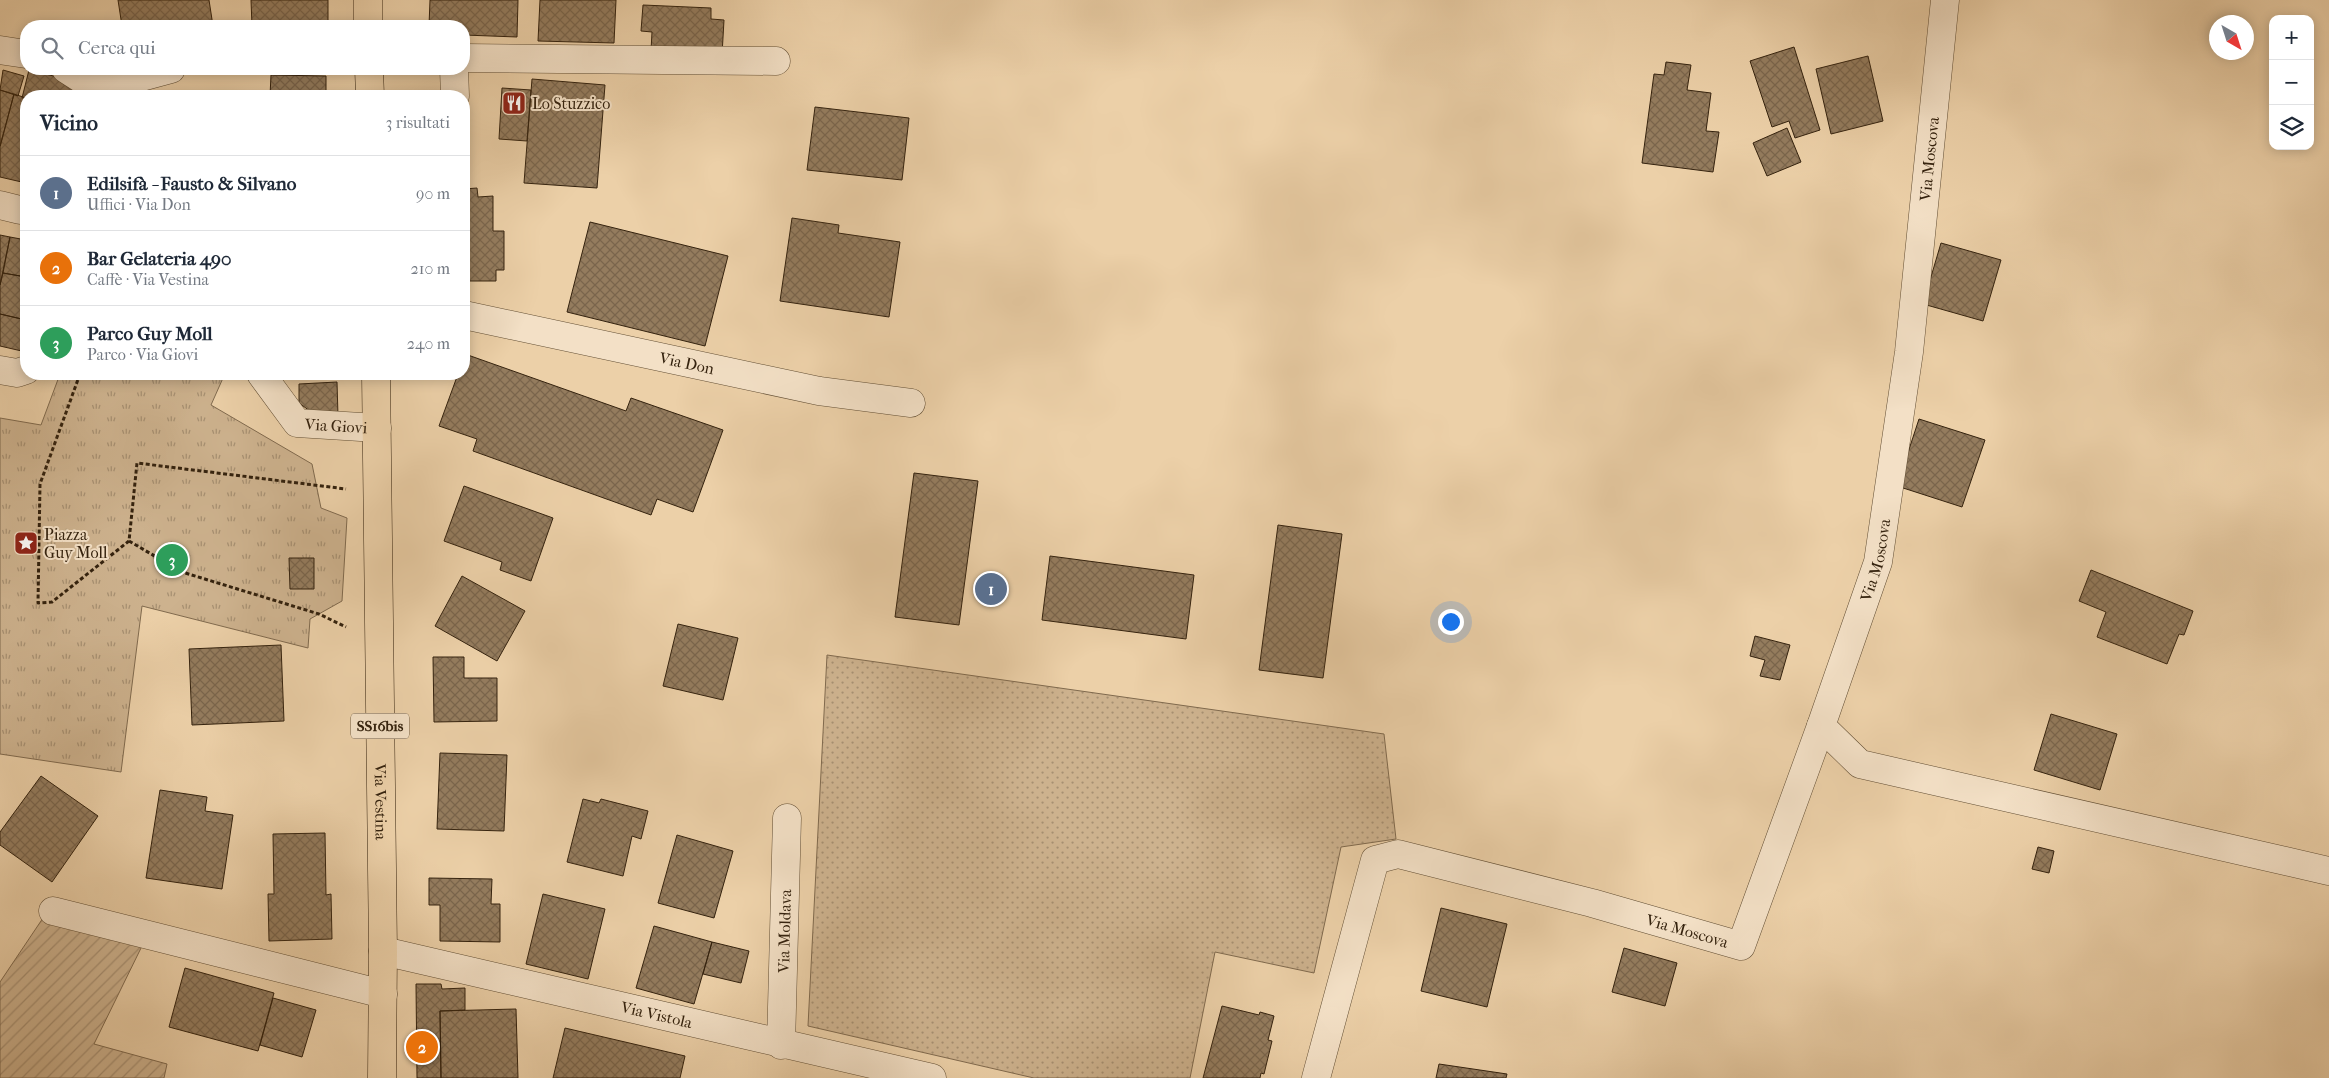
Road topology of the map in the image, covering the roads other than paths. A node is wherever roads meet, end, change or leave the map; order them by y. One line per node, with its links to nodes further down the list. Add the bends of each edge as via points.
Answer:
1 (368, 0): 3 (main road)
2 (1945, 0): 23 (street, Via Moscova, via 1909,352 1878,562)
3 (368, 20)
4 (0, 50): 5 (street)
5 (20, 53)
6 (470, 58): 7 (street)
7 (776, 62)
8 (75, 75): 12 (street)
9 (152, 75): 13 (street)
10 (369, 75): 14 (main road)
11 (454, 75): 15 (street)
12 (96, 90)
13 (105, 90)
14 (370, 90)
15 (455, 90)
16 (470, 316): 21 (street, Via Don, via 819,391)
17 (0, 370): 18 (street)
18 (20, 373)
19 (265, 380): 22 (street, Via Giovi, via 297,423)
20 (376, 380): 22 (main road, Via Vestina / SS16bis)
21 (911, 403)
22 (377, 428): 27 (main road, Via Vestina / SS16bis)
23 (1821, 726): 25 (street, via 1860,764); 33 (street, Via Moscova, via 1741,946 1592,903 1398,854 1374,860)
24 (787, 818): 29 (street, Via Moldava)
25 (2329, 871)
26 (53, 911): 28 (street)
27 (383, 951): 28 (main road, Via Vestina / SS16bis); 29 (street, Via Vistola)
28 (383, 994): 31 (main road, Via Vestina / SS16bis)
29 (781, 1045): 30 (street, Via Vistola)
30 (831, 1067): 32 (street, Via Vistola)
31 (382, 1078)
32 (932, 1078)
33 (1316, 1078)

